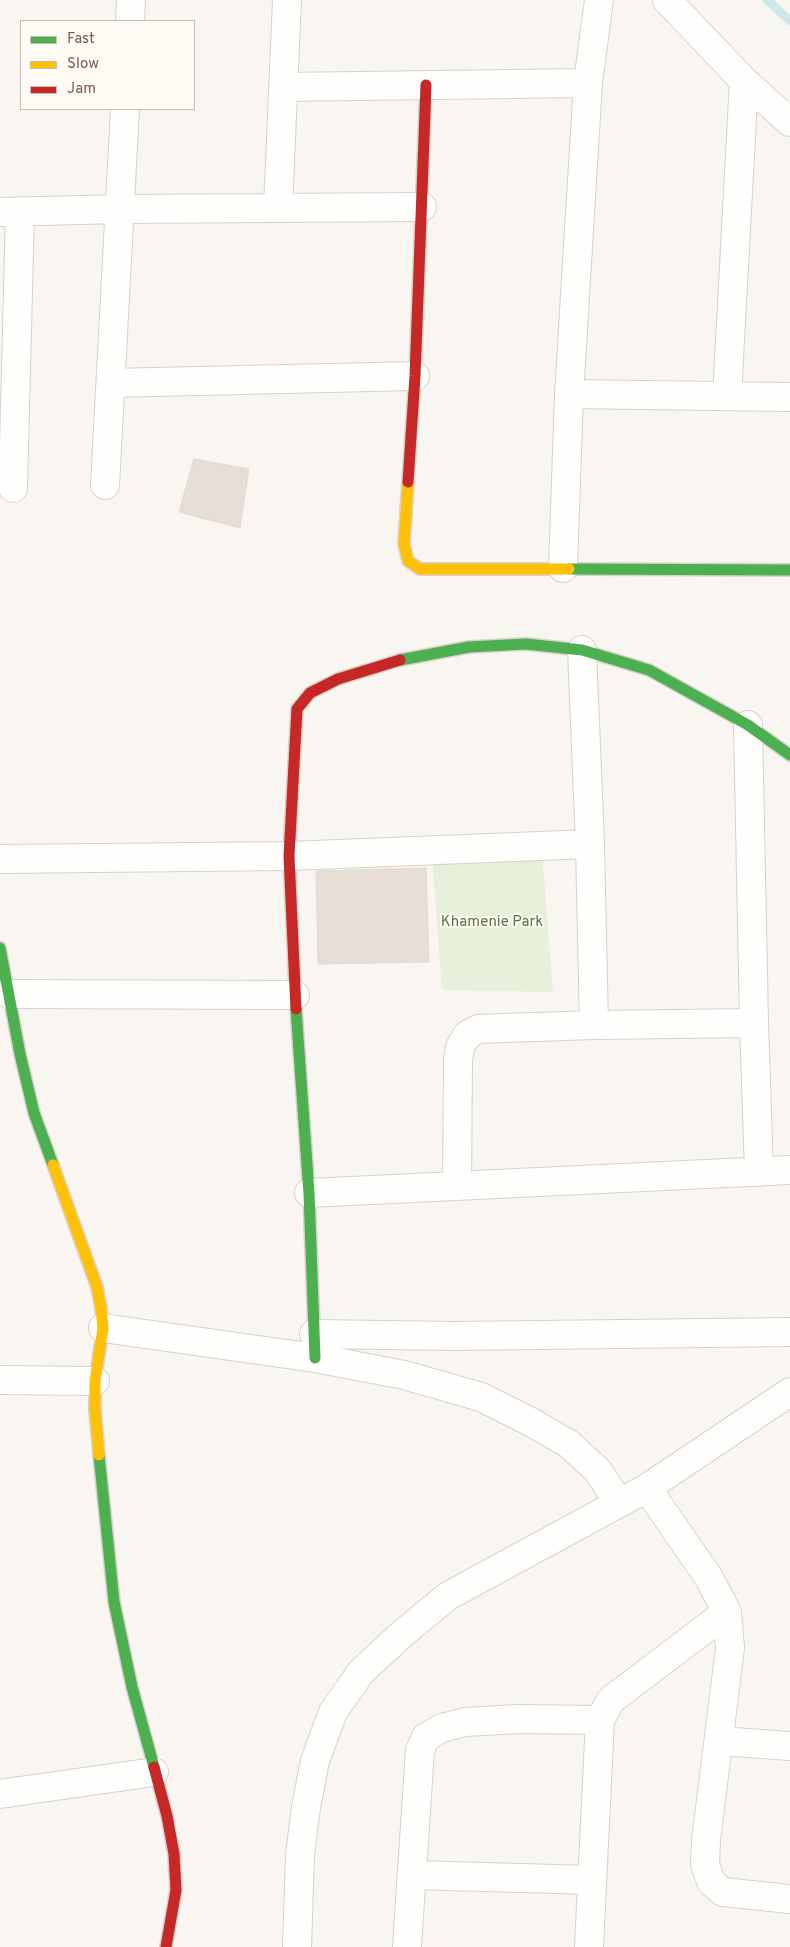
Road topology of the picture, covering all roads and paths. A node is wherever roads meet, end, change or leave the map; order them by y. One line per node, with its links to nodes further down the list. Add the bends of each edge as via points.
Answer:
1 (131, 0): 5 (street)
2 (286, 0): 9 (street)
3 (599, 0): 7 (street)
4 (667, 0): 6 (street)
5 (130, 20)
6 (744, 81): 11 (street); 19 (street)
7 (588, 82): 8 (street); 18 (street)
8 (426, 85): 9 (street); 12 (street)
9 (283, 87): 13 (street)
10 (125, 110): 14 (street)
11 (790, 122)
12 (422, 207): 13 (street); 16 (street)
13 (278, 208): 14 (street)
14 (120, 209): 15 (street); 17 (street)
15 (10, 212): 22 (street)
16 (415, 376): 17 (street); 23 (street, via 404,544 408,560 420,569)
17 (111, 383): 21 (street)
18 (569, 394): 19 (street); 23 (street)
19 (727, 396): 20 (street)
20 (790, 397)
21 (104, 485)
22 (13, 488)
23 (563, 568): 24 (street)
24 (790, 570)
25 (582, 650): 26 (street, via 649,670); 28 (street); 29 (street, via 526,644 469,647 404,659 338,679 310,693 297,709)
26 (748, 725): 27 (street); 34 (street)
27 (790, 754)
28 (590, 844): 29 (street); 35 (street)
29 (289, 856): 30 (street); 33 (street)
30 (0, 859)
31 (0, 948): 32 (street)
32 (9, 994): 33 (street); 40 (street, via 34,1113 97,1287)
33 (295, 995): 39 (street)
34 (754, 1023): 35 (street); 37 (street)
35 (594, 1025): 38 (street, via 478,1030 467,1035 460,1047 458,1060)
36 (790, 1170): 37 (street)
37 (759, 1172): 38 (street)
38 (457, 1186): 39 (street)
39 (309, 1193): 42 (street)
40 (103, 1328): 42 (street); 44 (street)
41 (790, 1332): 42 (street, via 455,1336)
42 (314, 1346): 47 (street, via 481,1397 531,1422 569,1444 598,1471)
43 (0, 1380): 44 (street)
44 (95, 1381): 52 (street, via 114,1602)
45 (790, 1392): 46 (street)
46 (648, 1488): 47 (street); 48 (street)
47 (619, 1503): 58 (street, via 448,1596 361,1672 333,1712 315,1761 300,1856)
48 (727, 1612): 49 (street, via 611,1700); 50 (street, via 730,1648)
49 (600, 1720): 54 (street, via 465,1722 442,1728 426,1737 420,1750); 55 (street)
50 (720, 1741): 51 (street); 56 (street, via 706,1840 705,1864 711,1882 723,1892)
51 (790, 1746)
52 (154, 1772): 53 (street); 57 (street, via 174,1854 176,1890)
53 (0, 1794)
54 (413, 1875): 55 (street); 59 (street)
55 (591, 1880): 60 (street)
56 (790, 1899)
57 (166, 1947)
58 (296, 1947)
59 (408, 1947)
60 (589, 1947)

